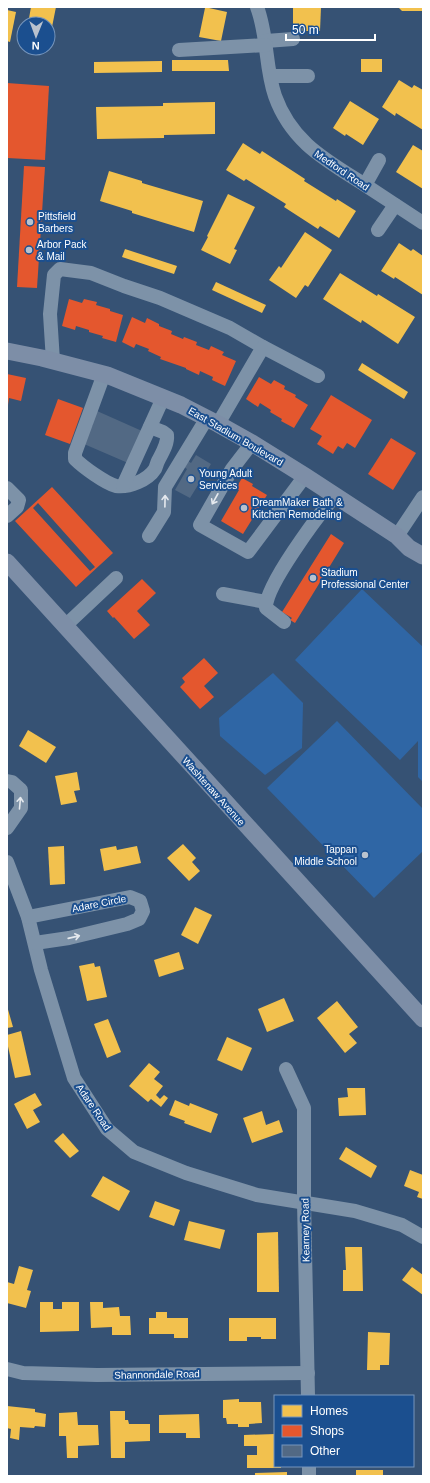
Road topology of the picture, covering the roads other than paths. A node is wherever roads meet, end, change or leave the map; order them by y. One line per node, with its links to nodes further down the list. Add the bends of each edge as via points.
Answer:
1 (257, 7): 3 (street, Medford Road)
2 (293, 39): 3 (street)
3 (266, 43): 4 (street); 5 (street, Medford Road)
4 (179, 50)
5 (271, 76): 6 (street); 8 (street, Medford Road, via 280,108 301,139 318,155)
6 (308, 76)
7 (379, 160): 8 (street)
8 (365, 185): 9 (street, Medford Road)
9 (395, 204): 10 (street, Medford Road); 11 (street)
10 (423, 223)
11 (378, 230)
12 (263, 347): 14 (street, via 230,328 160,298 91,273 60,269 54,275 50,314); 16 (street); 18 (street)
13 (7, 351): 14 (main road, East Stadium Boulevard)
14 (53, 360): 15 (main road, East Stadium Boulevard)
15 (104, 374): 17 (main road, East Stadium Boulevard); 22 (street, via 75,453 75,460 109,483)
16 (318, 376)
17 (163, 398): 18 (main road, East Stadium Boulevard); 19 (street)
18 (212, 421): 20 (main road, East Stadium Boulevard); 27 (street, one-way to 18, via 164,512 165,487)
19 (150, 426): 22 (street); 22 (street, via 167,435 168,441 154,470 137,482)
20 (252, 444): 21 (main road, East Stadium Boulevard); 21 (street, one-way to 21, via 232,470 200,525 248,552)
21 (305, 476): 24 (main road, East Stadium Boulevard)
22 (123, 486)
23 (7, 488): 26 (street, via 19,500 17,507)
24 (336, 496): 28 (main road, East Stadium Boulevard); 33 (street, via 314,521 271,588)
25 (423, 497): 28 (street)
26 (7, 516)
27 (149, 536)
28 (397, 536): 29 (main road, East Stadium Boulevard, via 409,548)
29 (423, 556)
30 (7, 562): 35 (main road, Washtenaw Avenue)
31 (116, 578): 35 (street)
32 (223, 594): 33 (street)
33 (266, 602): 34 (street, via 266,608)
34 (284, 622)
35 (65, 626): 41 (main road, Washtenaw Avenue)
36 (7, 781): 37 (street, one-way to 36, via 21,808 21,790)
37 (7, 828)
38 (7, 862): 39 (street, Adare Road)
39 (28, 917): 40 (street, Adare Road); 40 (street, Adare Circle, one-way to 39, via 127,924 138,919 143,911 140,901 130,897)
40 (35, 943): 43 (street, Adare Road, via 74,1078 107,1129 134,1152 186,1174 257,1195)
41 (423, 1019)
42 (286, 1069): 43 (street, Kearney Road, via 304,1108)
43 (304, 1202): 44 (street, Adare Road, via 351,1210 402,1225); 46 (street, Kearney Road)
44 (423, 1237)
45 (7, 1369): 46 (street, Shannondale Road, via 23,1373 97,1375)
46 (308, 1373): 47 (street, Kearney Road)
47 (308, 1395)

